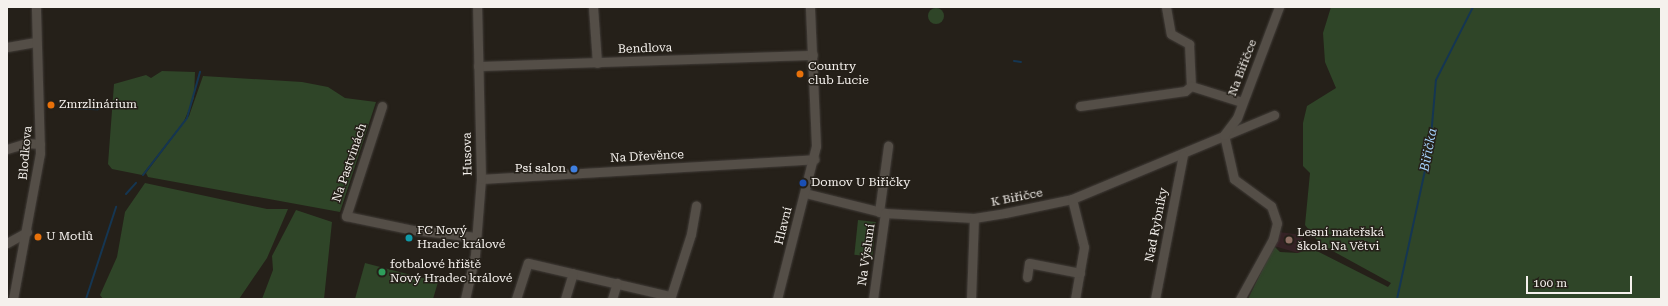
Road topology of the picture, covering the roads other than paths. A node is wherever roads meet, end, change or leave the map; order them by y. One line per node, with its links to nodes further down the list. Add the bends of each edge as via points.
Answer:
1 (36, 7): 7 (street, Blodkova)
2 (477, 7): 11 (street, Husova)
3 (593, 7): 10 (street)
4 (810, 7): 9 (street, Hlavní)
5 (1166, 7): 12 (street, via 1171,34 1189,44)
6 (1279, 7): 13 (street, Na Biřičce)
7 (36, 42): 8 (street); 18 (street, Blodkova)
8 (7, 47)
9 (813, 55): 10 (street, Bendlova); 22 (street, Hlavní, via 817,133)
10 (597, 63): 11 (street, Bendlova)
11 (478, 66): 23 (street, Husova)
12 (1191, 86): 13 (street); 15 (street, via 1185,91)
13 (1242, 102): 17 (street, Na Biřičce)
14 (382, 106): 30 (street, Na Pastvinách, via 346,216 413,230)
15 (1080, 106)
16 (1274, 115): 17 (street, K Biřičce)
17 (1224, 135): 21 (street, K Biřičce); 47 (street, via 1234,179 1266,200 1275,215 1276,229)
18 (40, 144): 20 (street, via 27,143); 29 (street, Blodkova)
19 (888, 146): 27 (street, Na Výsluní)
20 (7, 149)
21 (1183, 155): 25 (street, K Biřičce); 46 (street, Nad Rybníky)
22 (814, 159): 23 (street, Na Dřevěnce); 24 (street, Hlavní)
23 (481, 179): 30 (street, Husova)
24 (805, 193): 27 (street, K Biřičce); 42 (street, Hlavní)
25 (1072, 198): 28 (street, K Biřičce); 33 (street, via 1084,247)
26 (696, 204): 36 (street, via 691,234)
27 (882, 213): 28 (street, K Biřičce); 43 (street, Na Výsluní)
28 (974, 218): 44 (street)
29 (27, 232): 31 (street); 37 (street, Blodkova)
30 (476, 237): 38 (street, Husova)
31 (7, 243)
32 (573, 273): 35 (street); 39 (street, via 528,263); 40 (street)
33 (1080, 273): 34 (street, via 1029,263); 45 (street)
34 (1027, 277)
35 (617, 283): 36 (street); 41 (street)
36 (670, 298)
37 (13, 299)
38 (465, 299)
39 (516, 299)
40 (565, 299)
41 (612, 299)
42 (777, 299)
43 (873, 299)
44 (971, 299)
45 (1075, 299)
46 (1155, 299)
47 (1240, 299)

